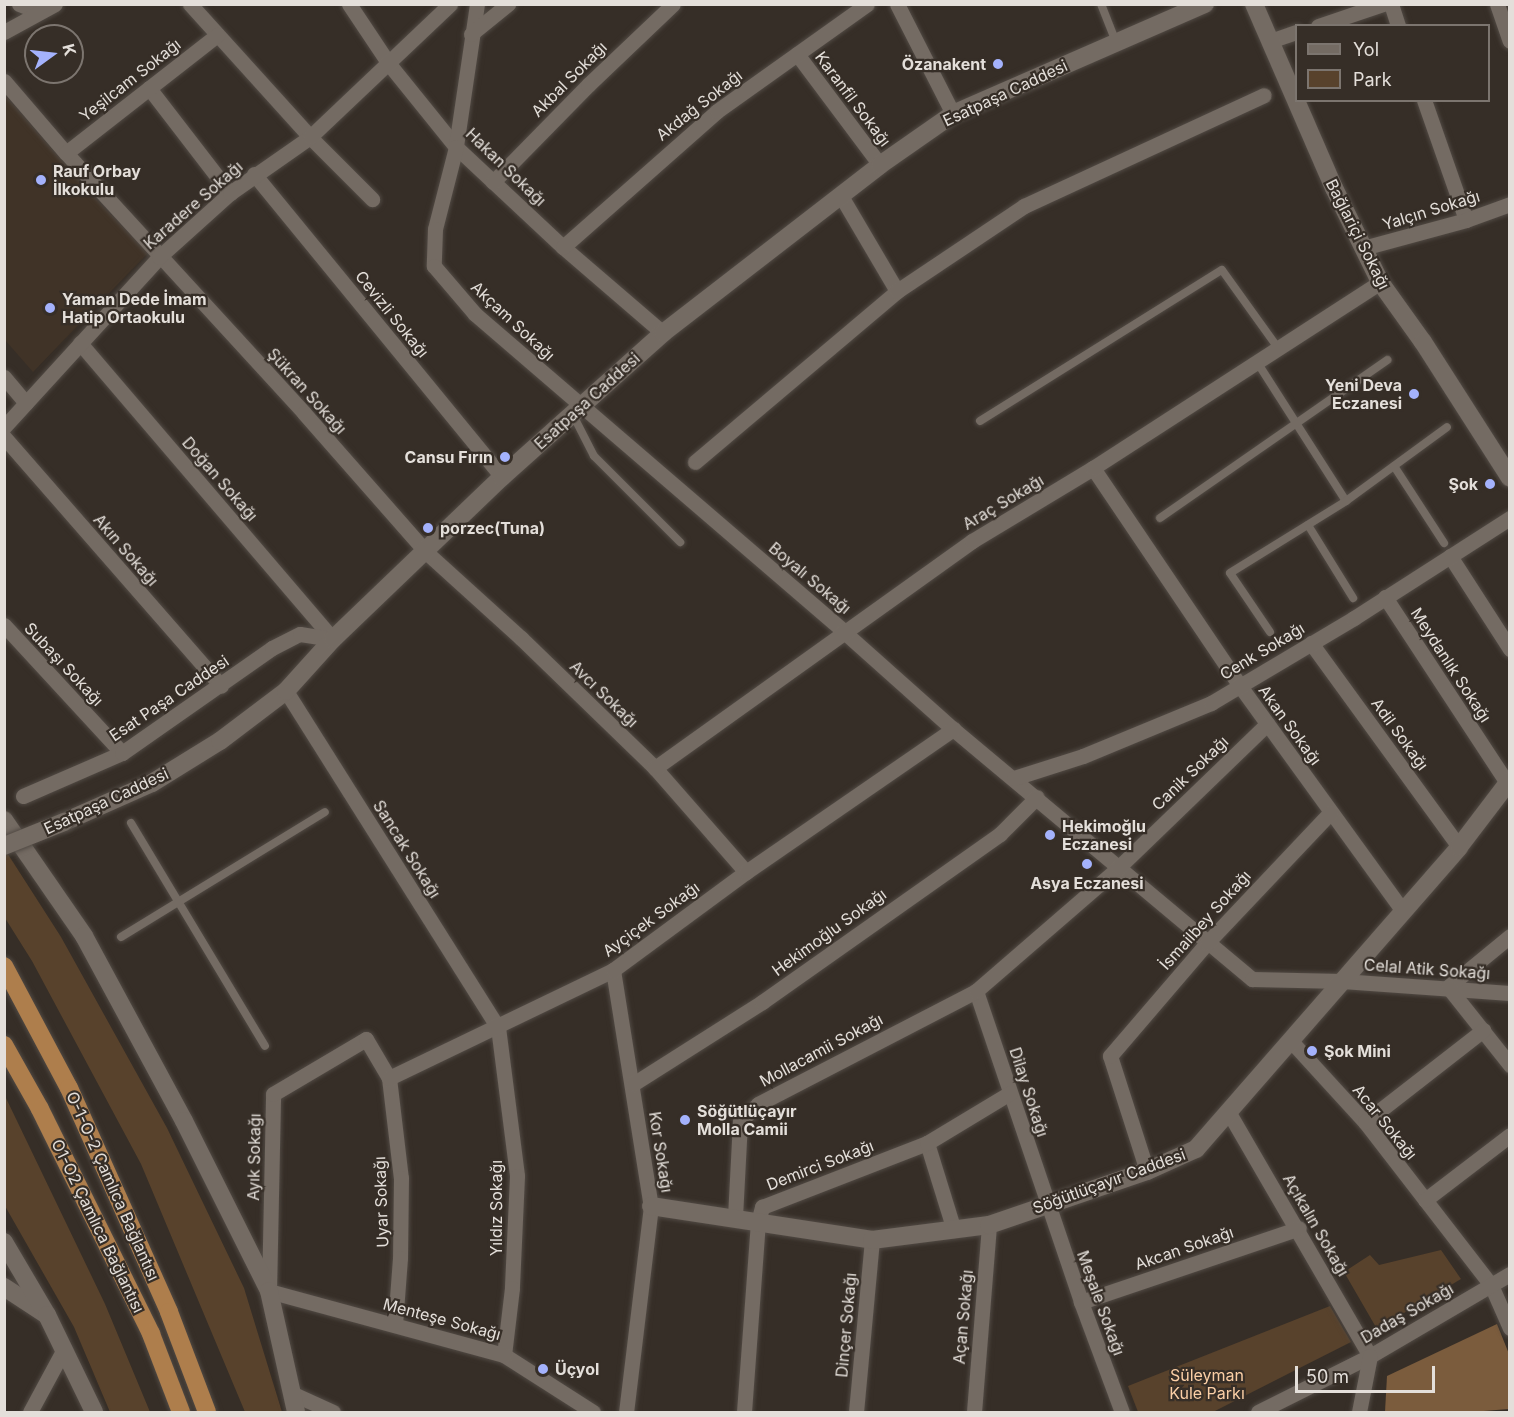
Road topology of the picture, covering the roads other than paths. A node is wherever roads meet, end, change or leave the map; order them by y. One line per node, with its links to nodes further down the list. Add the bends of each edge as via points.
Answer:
1 (19, 4): 17 (street)
2 (55, 4): 17 (street)
3 (190, 4): 23 (street)
4 (349, 4): 28 (street, Hakan Sokağı)
5 (450, 4): 28 (street, Karadere Sokağı)
6 (477, 4): 22 (street, Akçam Sokağı)
7 (508, 4): 22 (street)
8 (673, 4): 41 (street, Akbal Sokağı)
9 (867, 4): 27 (street, Akdağ Sokağı)
10 (897, 4): 35 (street)
11 (1101, 4): 26 (lane)
12 (1205, 4): 26 (street, Esatpaşa Caddesi)
13 (1254, 4): 24 (street, Bağlariçi Sokağı)
14 (1383, 4): 18 (street)
15 (1390, 4): 19 (street)
16 (1497, 4): 25 (street)
17 (40, 12): 20 (street)
18 (1324, 24)
19 (1397, 24)
20 (4, 32)
21 (1295, 32): 24 (street)
22 (471, 34): 37 (street, Akçam Sokağı)
23 (217, 35): 30 (street, Yeşilcam Sokağı); 36 (street)
24 (1270, 41): 32 (street, Bağlariçi Sokağı)
25 (1509, 41)
26 (1117, 43): 35 (street, Esatpaşa Caddesi)
27 (797, 54): 39 (street, Karanfil Sokağı); 47 (street, Akdağ Sokağı, via 717,111)
28 (389, 64): 36 (street, Karadere Sokağı); 37 (street, Hakan Sokağı)
29 (4, 81): 38 (street, Şükran Sokağı)
30 (149, 88): 38 (street, Yeşilcam Sokağı); 42 (street)
31 (1264, 95): 51 (street, via 1024,206)
32 (1295, 97)
33 (1297, 102): 48 (street, Bağlariçi Sokağı)
34 (1425, 102): 46 (street)
35 (952, 114): 39 (street, Esatpaşa Caddesi)
36 (310, 137): 40 (street, Karadere Sokağı); 44 (street)
37 (456, 147): 41 (street, Hakan Sokağı); 59 (street, Akçam Sokağı, via 435,229 434,266 475,315)
38 (66, 153): 49 (street, Şükran Sokağı)
39 (880, 165): 43 (street, Esatpaşa Caddesi)
40 (254, 174): 42 (street, Karadere Sokağı); 67 (street, Cevizli Sokağı)
41 (493, 182): 47 (street, Hakan Sokağı)
42 (230, 193): 49 (street, Karadere Sokağı)
43 (841, 196): 51 (street); 52 (street, Esatpaşa Caddesi)
44 (372, 199)
45 (1509, 204): 46 (street, Yalçın Sokağı)
46 (1466, 220): 48 (street, Yalçın Sokağı)
47 (563, 246): 52 (street, Hakan Sokağı)
48 (1363, 248): 50 (street, Bağlariçi Sokağı)
49 (159, 257): 53 (street, Karadere Sokağı); 75 (street, Şükran Sokağı)
50 (1380, 282): 54 (street, Araç Sokağı); 68 (street, Bağlariçi Sokağı)
51 (897, 291): 64 (street)
52 (663, 333): 59 (street, Esatpaşa Caddesi)
53 (80, 342): 58 (street, Karadere Sokağı); 81 (street, Doğan Sokağı)
54 (1278, 348): 56 (street, Araç Sokağı); 60 (lane, via 1222,270)
55 (1387, 360): 62 (lane)
56 (1257, 362): 62 (lane); 66 (street, Araç Sokağı)
57 (4, 377): 58 (street)
58 (26, 403): 61 (street, Karadere Sokağı)
59 (577, 411): 67 (street, Esatpaşa Caddesi); 73 (lane, via 594,456); 79 (street, Boyalı Sokağı)
60 (980, 421)
61 (6, 425): 84 (street, Akın Sokağı)
62 (1298, 425): 69 (lane); 70 (lane)
63 (1447, 427): 65 (lane)
64 (695, 462)
65 (1394, 466): 69 (lane); 74 (lane)
66 (1093, 468): 79 (street, Araç Sokağı, via 972,541); 85 (street, Akan Sokağı)
67 (502, 477): 75 (street, Esatpaşa Caddesi)
68 (1509, 478)
69 (1346, 501): 72 (lane)
70 (1160, 518)
71 (1509, 518): 74 (street, Cenk Sokağı)
72 (1308, 525): 77 (lane); 80 (lane, via 1230,573)
73 (680, 542)
74 (1447, 549): 76 (street, Cenk Sokağı); 83 (street)
75 (426, 552): 81 (street, Esatpaşa Caddesi); 90 (street, Avcı Sokağı)
76 (1385, 597): 82 (street, Cenk Sokağı); 92 (street, Meydanlık Sokağı)
77 (1353, 598)
78 (4, 626): 89 (street, Subaşı Sokağı)
79 (843, 631): 88 (street, Boyalı Sokağı); 90 (street, Araç Sokağı)
80 (1269, 632)
81 (333, 639): 84 (street, Esat Paşa Caddesi, via 300,634 272,648); 86 (street, Esatpaşa Caddesi)
82 (1311, 643): 85 (street, Cenk Sokağı); 100 (street, Adil Sokağı)
83 (1509, 649)
84 (220, 686): 89 (street, Esat Paşa Caddesi)
85 (1240, 686): 87 (street, Akan Sokağı); 91 (street, Cenk Sokağı, via 1211,703 1083,756)
86 (286, 691): 99 (street, Esatpaşa Caddesi, bridge, via 220,741 152,783); 114 (street, Sancak Sokağı)
87 (1267, 724): 96 (street, Akan Sokağı); 101 (street, Canik Sokağı)
88 (953, 729): 91 (street, Boyalı Sokağı); 102 (street, Ayçiçek Sokağı)
89 (122, 753): 93 (street, Esat Paşa Caddesi)
90 (655, 768): 102 (street, Avcı Sokağı)
91 (1014, 778): 94 (street)
92 (1508, 782): 100 (street, Söğütlüçayır Caddesi)
93 (23, 796)
94 (1037, 797): 101 (street); 121 (street, Hekimoğlu Sokağı, via 1000,834 762,1002)
95 (325, 812): 103 (lane)
96 (1331, 812): 104 (street, Akan Sokağı); 107 (street, İsmailbey Sokağı)
97 (4, 820): 141 (street, via 84,936 184,1121)
98 (131, 823): 103 (lane)
99 (4, 846)
100 (1459, 847): 104 (street, Söğütlüçayır Caddesi)
101 (1119, 867): 107 (street); 112 (street, Canik Sokağı)
102 (746, 872): 109 (street, Ayçiçek Sokağı)
103 (179, 900): 106 (lane); 118 (lane)
104 (1402, 910): 110 (street, Söğütlüçayır Caddesi)
105 (1509, 936): 111 (street)
106 (121, 937)
107 (1207, 943): 110 (street, via 1252,979); 127 (street, İsmailbey Sokağı, via 1110,1056)
108 (4, 966): 153 (highway, O-1-O-2 Çamlıca Bağlantısı, via 69,1088 169,1312)
109 (613, 970): 114 (street, Ayçiçek Sokağı); 121 (street, Kor Sokağı)
110 (1342, 981): 111 (street, Celal Atik Sokağı); 116 (street, Söğütlüçayır Caddesi)
111 (1448, 987): 113 (street, Celal Atik Sokağı); 115 (street)
112 (976, 991): 122 (street, Dilay Sokağı); 131 (street, Mollacamii Sokağı, via 758,1104 740,1121)
113 (1509, 993)
114 (498, 1027): 120 (street, Ayçiçek Sokağı); 147 (street, Yıldız Sokağı, via 517,1176 513,1288)
115 (1483, 1030): 119 (street); 124 (street)
116 (1291, 1041): 123 (street, Söğütlüçayır Caddesi); 124 (street, Acar Sokağı)
117 (4, 1046): 152 (highway, O1-O2 Çamlıca Bağlantısı, via 40,1109 151,1334)
118 (265, 1047)
119 (1509, 1065)
120 (389, 1078): 141 (street, Ayık Sokağı, via 366,1039 273,1094); 144 (street, Uyar Sokağı, via 401,1178)
121 (633, 1084): 130 (street, Kor Sokağı)
122 (1010, 1093): 126 (street, Demirci Sokağı); 129 (street, Dilay Sokağı)
123 (1229, 1113): 127 (street, Söğütlüçayır Caddesi, via 1196,1149); 134 (street, Açıkalın Sokağı)
124 (1365, 1122): 128 (street, Acar Sokağı)
125 (1509, 1135): 128 (street)
126 (927, 1143): 132 (street, Demirci Sokağı, via 762,1206); 135 (street)
127 (1147, 1171): 129 (street, Söğütlüçayır Caddesi)
128 (1425, 1200): 139 (street, Acar Sokağı)
129 (1047, 1204): 133 (street, Söğütlüçayır Caddesi); 142 (street, Meşale Sokağı)
130 (651, 1206): 131 (street, Söğütlüçayır Caddesi); 157 (street, Kor Sokağı)
131 (735, 1217): 132 (street, Söğütlüçayır Caddesi)
132 (758, 1222): 136 (street, Söğütlüçayır Caddesi); 158 (street)
133 (989, 1225): 135 (street, Söğütlüçayır Caddesi); 160 (street, Açan Sokağı)
134 (1299, 1228): 142 (street, Akcan Sokağı); 148 (street, Açıkalın Sokağı)
135 (954, 1230): 136 (street, Söğütlüçayır Caddesi)
136 (872, 1240): 159 (street, Dinçer Sokağı)
137 (4, 1242): 143 (street)
138 (1509, 1274): 139 (street, Dadaş Sokağı)
139 (1491, 1285): 145 (street, Acar Sokağı); 148 (street, Dadaş Sokağı)
140 (4, 1287): 143 (street)
141 (269, 1291): 144 (street, Menteşe Sokağı); 149 (street)
142 (1081, 1302): 161 (street, Meşale Sokağı)
143 (47, 1315): 146 (street)
144 (395, 1325): 147 (street, Menteşe Sokağı)
145 (1509, 1328)
146 (64, 1349): 150 (street); 151 (street)
147 (504, 1354): 156 (street, Menteşe Sokağı)
148 (1370, 1356): 162 (street, Dadaş Sokağı); 163 (street)
149 (291, 1393): 154 (street); 155 (street)
150 (30, 1413)
151 (93, 1413)
152 (181, 1413)
153 (207, 1413)
154 (297, 1413)
155 (333, 1413)
156 (593, 1413)
157 (626, 1413)
158 (744, 1413)
159 (856, 1413)
160 (974, 1413)
161 (1122, 1413)
162 (1258, 1413)
163 (1359, 1413)

